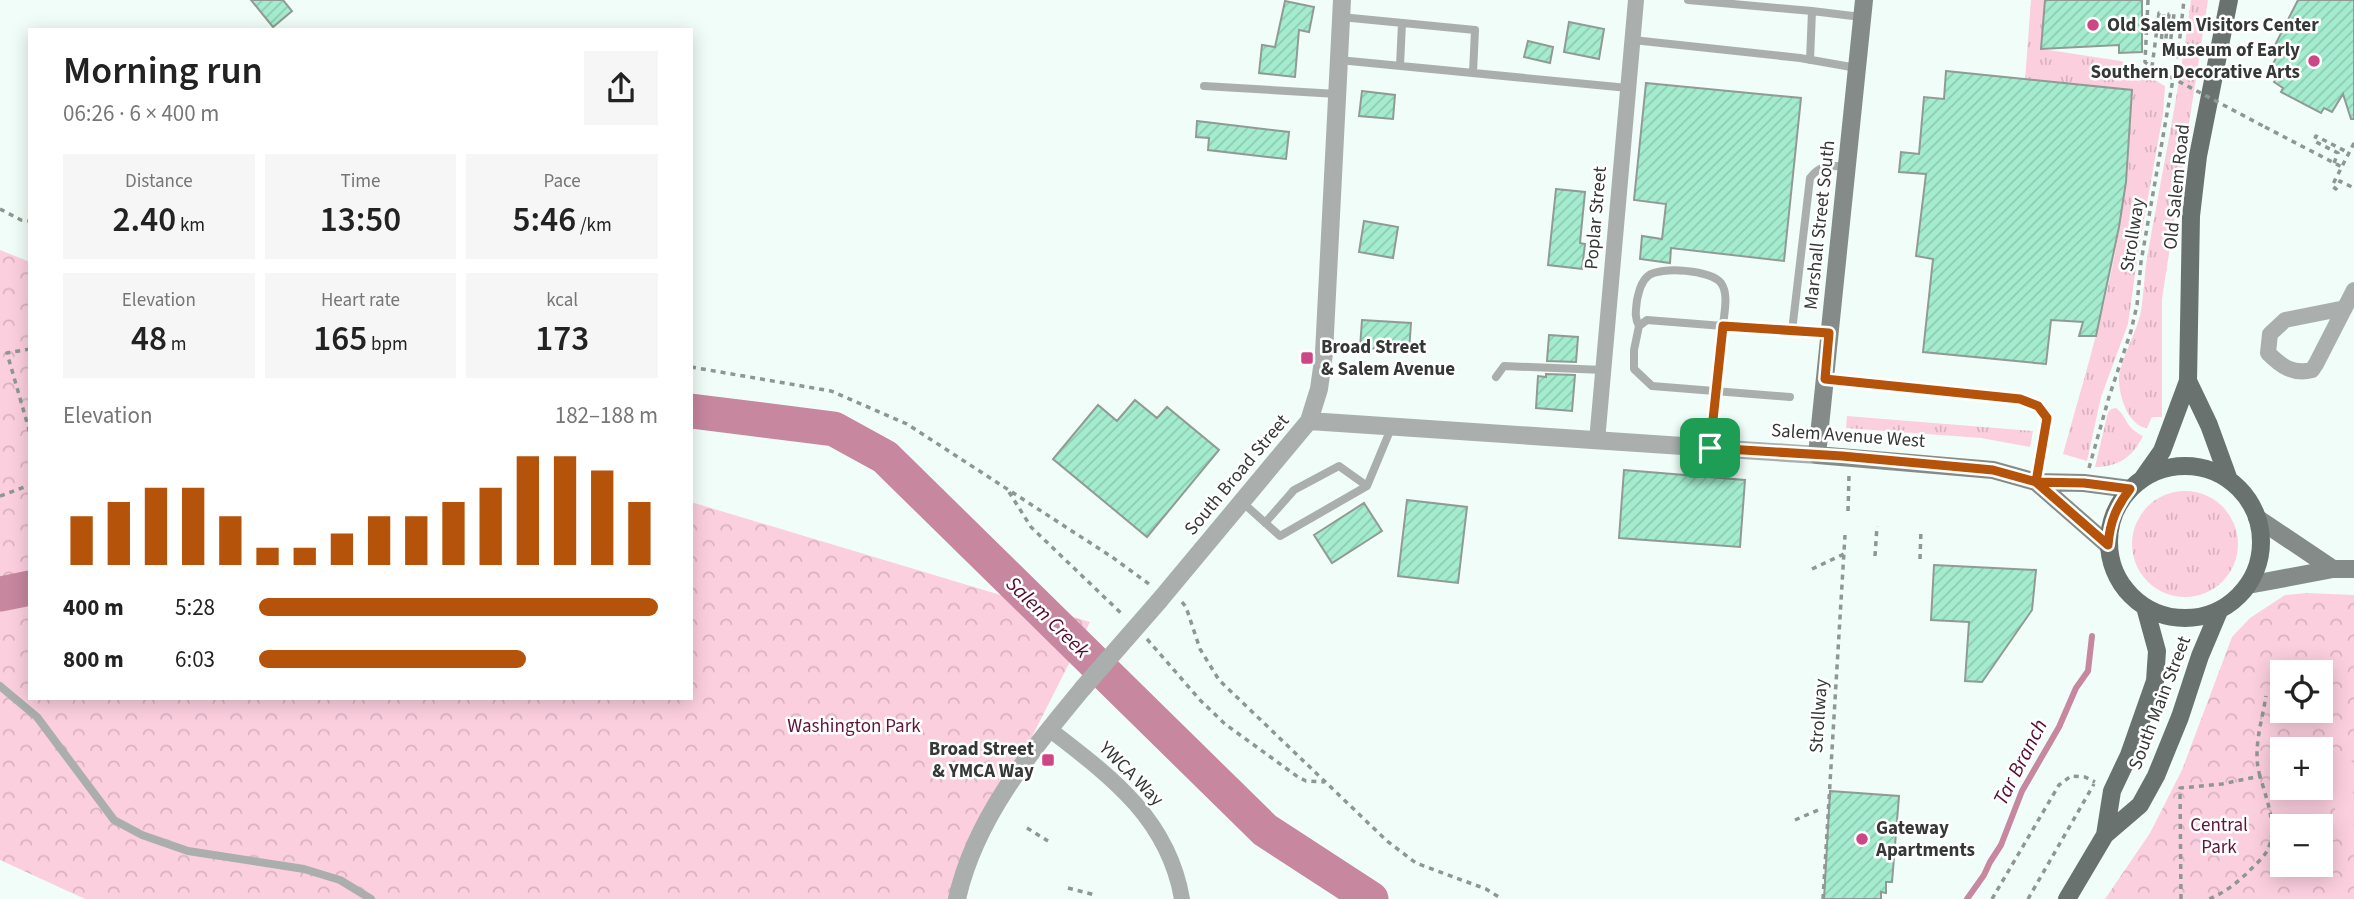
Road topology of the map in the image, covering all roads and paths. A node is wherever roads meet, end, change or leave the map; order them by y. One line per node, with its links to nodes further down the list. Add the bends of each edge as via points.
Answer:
1 (1636, 0): 10 (street, Poplar Street)
2 (1688, 0): 8 (lane)
3 (2148, 0): 15 (path, via 2145,62)
4 (2185, 0): 11 (path, Strollway)
5 (2229, 0): 40 (main road, Old Salem Road, via 2198,156 2191,216)
6 (1341, 9): 9 (lane); 12 (street, South Broad Street)
7 (1863, 9): 8 (lane); 16 (main road, Marshall Street South)
8 (1812, 11): 13 (lane)
9 (1402, 23): 14 (lane); 17 (lane, via 1475,30)
10 (1633, 40): 13 (lane); 19 (street, Poplar Street)
11 (2179, 45): 15 (path, via 2169,44 2174,14 2169,14 2165,44 2161,43 2164,14 2159,13); 49 (path, Strollway, via 2137,304)
12 (1339, 60): 14 (lane); 20 (street, South Broad Street)
13 (1810, 60): 16 (lane)
14 (1401, 66): 17 (lane)
15 (2152, 67): 23 (path, bridge)
16 (1857, 68): 24 (main road, Marshall Street South)
17 (1473, 73): 19 (lane)
18 (1205, 86): 20 (lane)
19 (1629, 88): 37 (street, Poplar Street)
20 (1337, 94): 43 (street, South Broad Street, via 1324,353)
21 (2354, 144): 22 (path)
22 (2349, 153): 23 (path, via 2316,136 2314,141 2338,153); 25 (path)
23 (2334, 163): 25 (path)
24 (1847, 166): 33 (lane, via 1816,169 1810,178); 34 (main road, Marshall Street South)
25 (2342, 167): 26 (path, via 2332,187 2340,181)
26 (2354, 188)
27 (0, 209): 28 (path)
28 (28, 221)
29 (2354, 290): 30 (street)
30 (2345, 308): 30 (street, via 2285,320 2270,334 2268,353 2282,367 2302,373 2312,370)
31 (1639, 326): 32 (lane, via 1647,320); 32 (lane, via 1635,318 1642,282 1661,270 1705,274 1721,284 1725,294); 41 (lane, via 1634,369 1642,379 1652,386)
32 (1723, 326): 33 (lane); 41 (lane)
33 (1792, 331): 34 (lane)
34 (1829, 333): 39 (main road, Marshall Street South)
35 (28, 349): 44 (path, via 7,353)
36 (693, 367): 56 (path, via 831,391 907,425)
37 (1604, 370): 38 (lane, via 1504,366); 46 (street, Poplar Street)
38 (1496, 377)
39 (1825, 379): 48 (main road, Marshall Street South); 52 (lane, via 2020,399 2038,406 2047,418)
40 (2188, 382): 51 (main road, Old Salem Road); 53 (main road, Old Salem Road, via 2162,452)
41 (1716, 392): 42 (lane); 47 (lane)
42 (1790, 397)
43 (1309, 421): 45 (street, Salem Avenue West); 58 (street, South Broad Street)
44 (28, 426)
45 (1392, 426): 46 (street, Salem Avenue West); 55 (lane)
46 (1597, 441): 47 (street, Salem Avenue West)
47 (1710, 448): 48 (street, Salem Avenue West)
48 (1817, 454): 52 (main road, Salem Avenue West, via 1993,470)
49 (2089, 470)
50 (1842, 475): 59 (path, via 1850,475)
51 (2229, 480): 53 (main road, via 2186,466 2164,469); 60 (main road, via 2246,497)
52 (2036, 482): 53 (main road, Salem Avenue West); 65 (main road)
53 (2136, 484): 65 (main road, via 2118,505)
54 (28, 486): 57 (path)
55 (1367, 486): 61 (lane, via 1280,537); 61 (lane, via 1339,466 1294,490)
56 (1008, 489): 72 (path, via 1031,527); 74 (path, via 1112,557)
57 (0, 496)
58 (1242, 502): 61 (lane); 74 (street, South Broad Street)
59 (1848, 511)
60 (2257, 518): 70 (main road); 73 (main road, via 2260,553)
61 (1265, 523)
62 (1877, 526): 67 (path)
63 (1922, 528): 68 (path)
64 (1845, 535): 66 (path, Strollway)
65 (2108, 545): 76 (main road, via 2113,570 2126,591)
66 (1844, 554): 69 (path); 95 (path, Strollway)
67 (1875, 556)
68 (1920, 559)
69 (1812, 569)
70 (2333, 569): 71 (main road); 73 (main road)
71 (2354, 569)
72 (1087, 582)
73 (2248, 585): 77 (main road)
74 (1155, 593): 81 (street, South Broad Street, bridge)
75 (1182, 602): 83 (path, via 1200,649 1219,680)
76 (2145, 607): 77 (main road, via 2182,619); 87 (main road, South Main Street, via 2157,651 2155,681 2112,791)
77 (2220, 611): 87 (main road, South Main Street, via 2156,776 2140,805)
78 (1180, 677): 83 (path, via 1236,732 1298,777)
79 (0, 686): 91 (lane, via 37,717 114,820 188,852 304,869 340,880)
80 (2266, 696): 82 (path, via 2258,750)
81 (1049, 729): 92 (street, South Broad Street, via 985,823); 93 (street, YWCA Way, via 1116,784 1145,815 1172,859)
82 (2260, 776): 99 (path, via 2180,788); 100 (path, via 2271,842 2240,880)
83 (1324, 782): 94 (path, via 1416,863)
84 (1818, 810): 85 (path)
85 (1795, 820)
86 (1027, 828): 88 (path)
87 (2105, 835): 98 (main road, South Main Street)
88 (1048, 841)
89 (1068, 888): 90 (path)
90 (1095, 895)
91 (371, 899)
92 (957, 899)
93 (1182, 899)
94 (1502, 899)
95 (1823, 899)
96 (1992, 899): 97 (path, via 2059,785 2071,776 2095,782)
97 (2028, 899)
98 (2067, 899)
99 (2181, 899)
100 (2208, 899)

